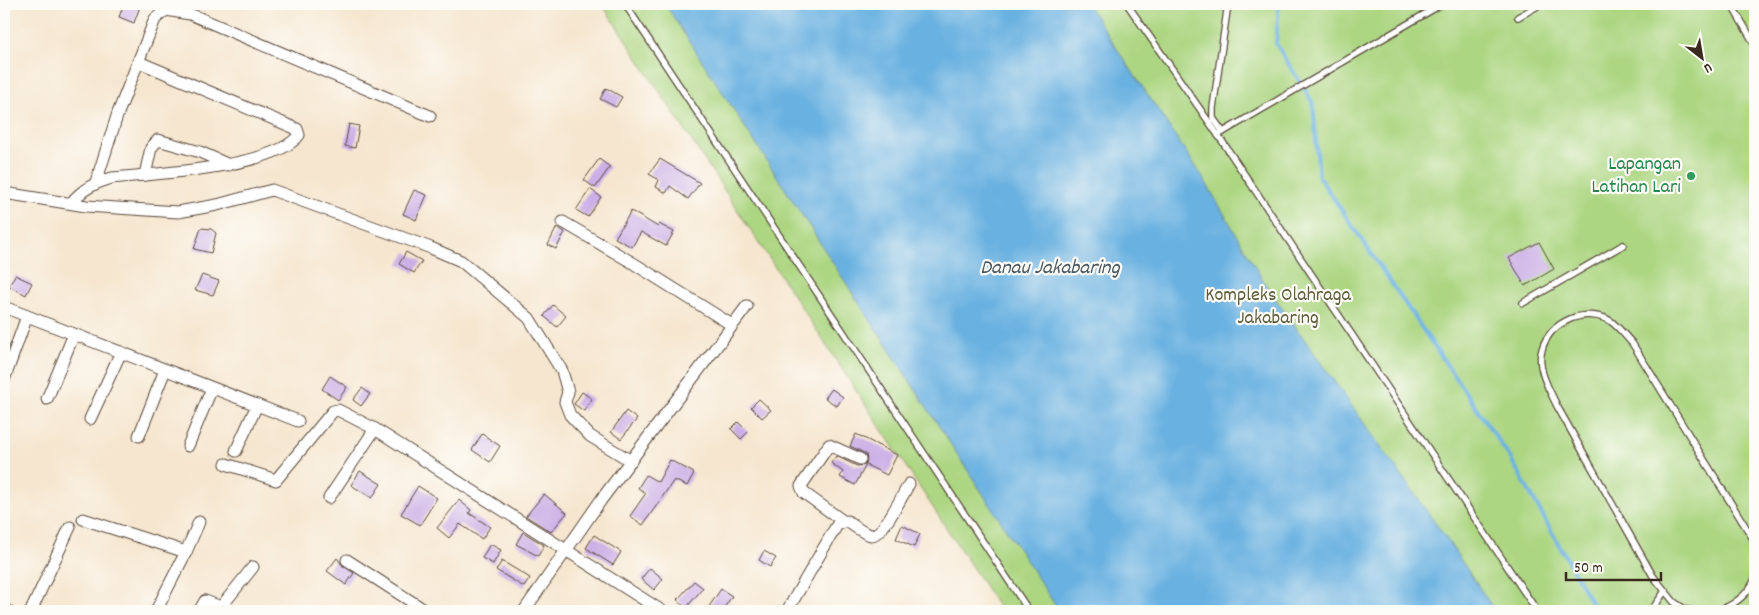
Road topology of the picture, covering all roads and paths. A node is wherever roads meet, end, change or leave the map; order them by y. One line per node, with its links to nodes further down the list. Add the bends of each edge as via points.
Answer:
1 (625, 4): 62 (lane)
2 (1127, 4): 11 (lane)
3 (1228, 4): 11 (lane, via 1213,108 1213,118)
4 (1442, 4): 11 (lane)
5 (1541, 4): 7 (lane)
6 (1731, 4): 8 (lane)
7 (1518, 17)
8 (1754, 43)
9 (139, 62): 10 (street, via 155,19 166,10 177,11); 12 (street, via 299,132 296,140 275,151); 14 (street)
10 (430, 116)
11 (1221, 134): 63 (lane)
12 (229, 165): 13 (street); 13 (street, via 200,152 158,140 151,148)
13 (145, 175): 14 (street)
14 (96, 182): 16 (street, via 81,191)
15 (9, 194): 16 (street)
16 (71, 203): 38 (street, via 178,212 272,190 461,261 530,318 562,371 568,392 565,402 570,415 590,436)
17 (562, 222): 23 (street)
18 (1624, 245): 19 (lane)
19 (1523, 303)
20 (747, 306): 23 (street)
21 (4, 307): 22 (street)
22 (27, 316): 24 (street); 27 (street)
23 (732, 325): 38 (street)
24 (74, 334): 25 (street); 29 (street)
25 (121, 352): 26 (street); 31 (street)
26 (165, 370): 28 (street); 34 (street)
27 (4, 380)
28 (212, 388): 30 (street); 35 (street)
29 (47, 399)
30 (256, 405): 32 (street); 36 (street)
31 (90, 419)
32 (298, 421)
33 (375, 429): 39 (street, via 338,410 333,411 276,480); 41 (street); 47 (street)
34 (139, 436)
35 (188, 446)
36 (236, 451)
37 (860, 459): 43 (street, via 829,445 801,486 804,494)
38 (631, 461): 47 (street)
39 (226, 464)
40 (908, 484): 43 (street, via 876,534 869,534)
41 (329, 498)
42 (83, 519): 48 (street)
43 (843, 521): 61 (street, via 834,530)
44 (199, 522): 48 (street)
45 (70, 527): 55 (street)
46 (1755, 542): 52 (lane, via 1632,343 1608,319 1588,315 1573,317 1556,326 1541,355 1544,377 1652,576)
47 (566, 551): 59 (street); 60 (street)
48 (186, 552): 56 (street)
49 (347, 560): 58 (street)
50 (253, 567): 57 (street, via 221,607 205,601)
51 (1755, 579): 66 (lane, via 1737,600)
52 (1665, 591): 64 (lane); 65 (lane, via 1674,602)
53 (4, 610): 54 (street)
54 (9, 611)
55 (31, 611)
56 (156, 611)
57 (199, 611)
58 (426, 611)
59 (524, 611)
60 (662, 611)
61 (787, 611)
62 (1029, 611)
63 (1537, 611)
64 (1651, 611)
65 (1694, 611)
66 (1716, 611)

